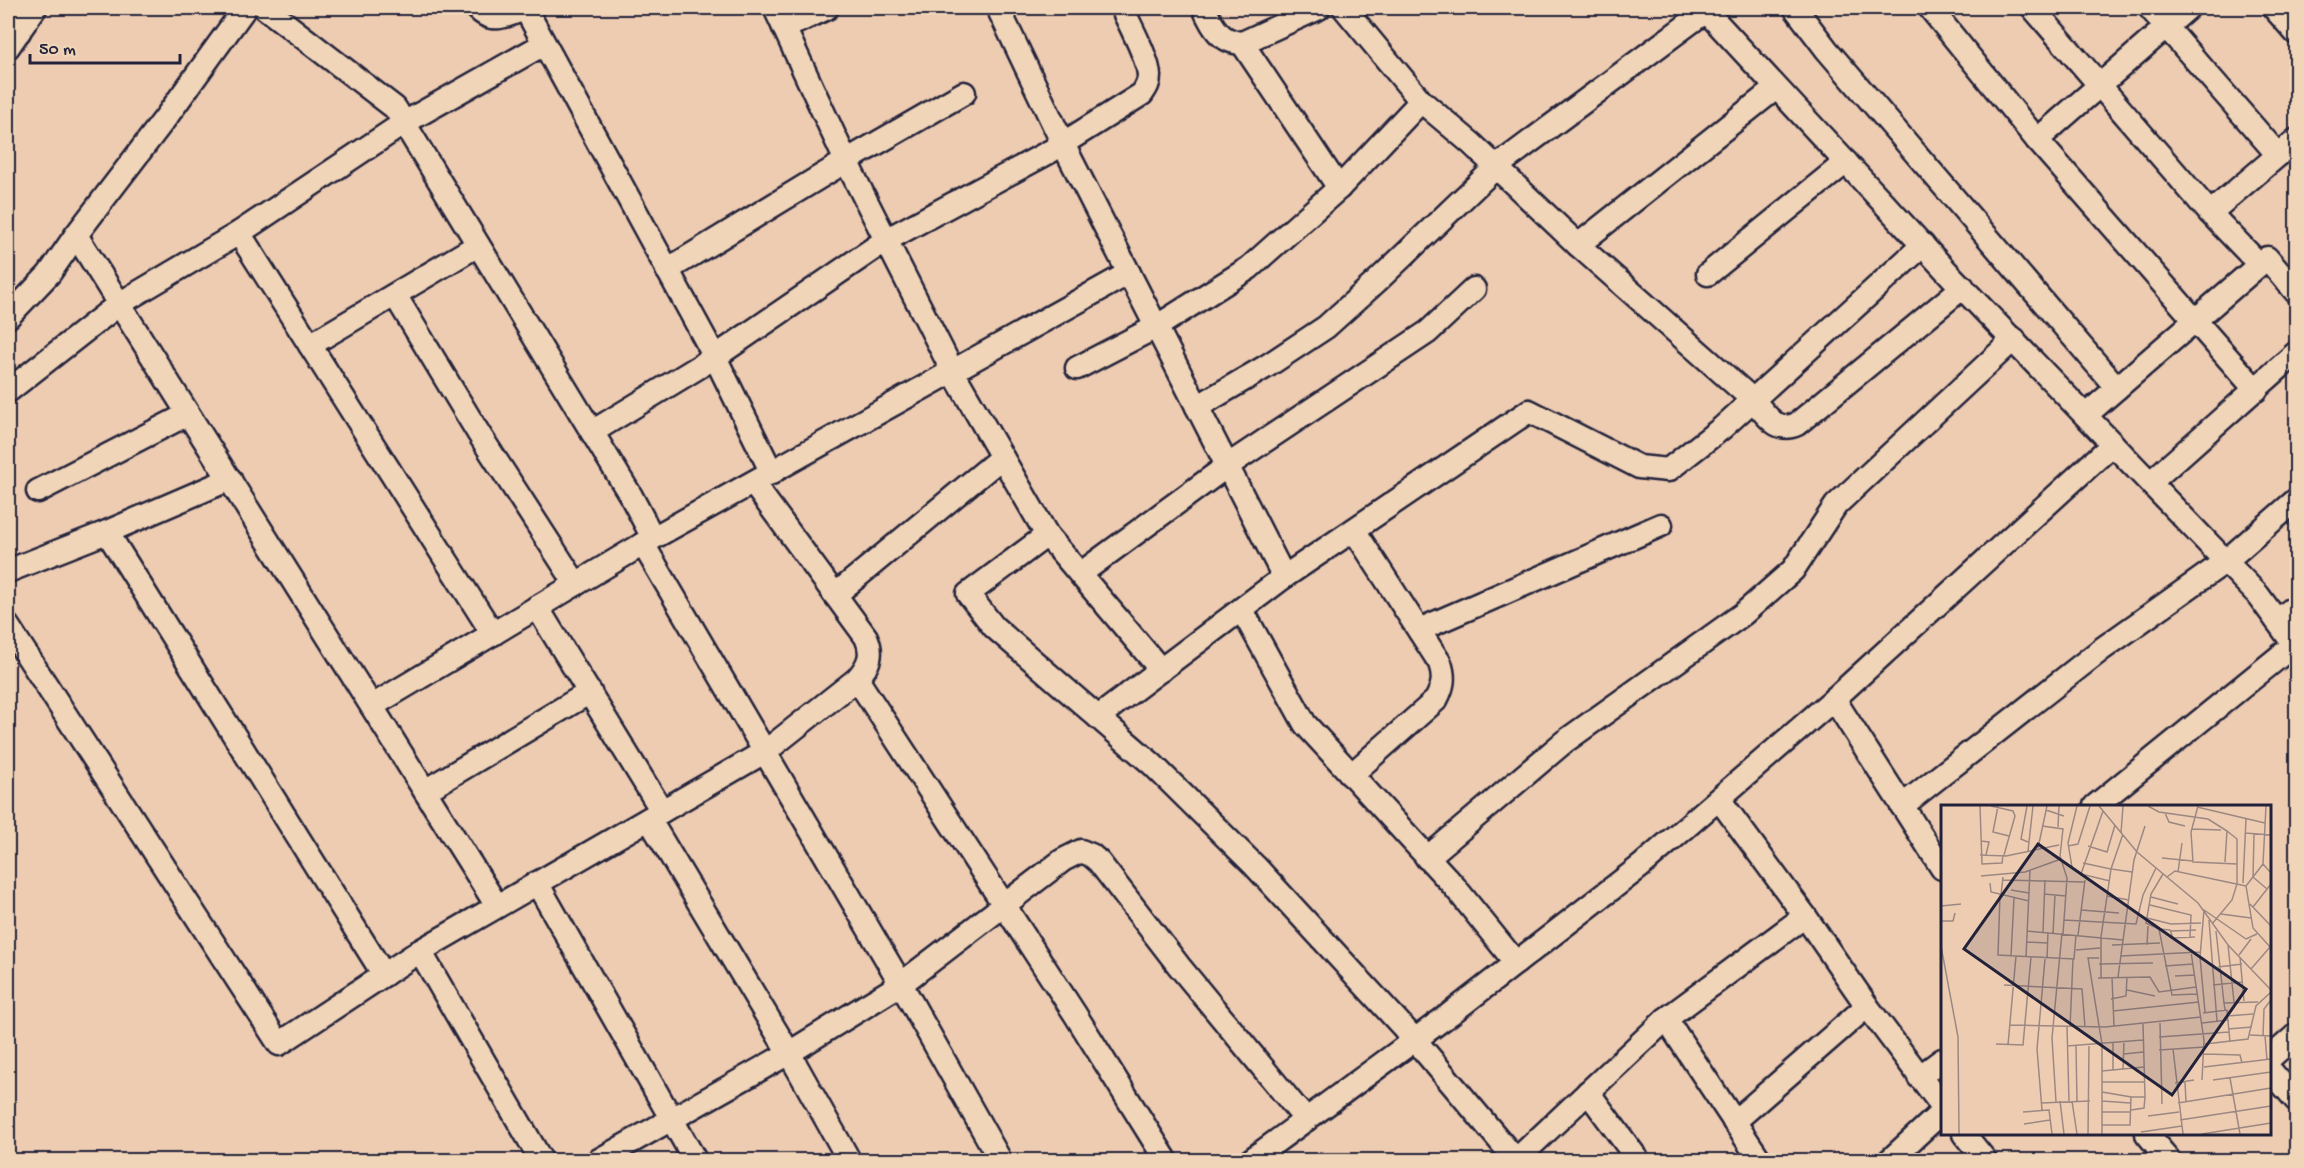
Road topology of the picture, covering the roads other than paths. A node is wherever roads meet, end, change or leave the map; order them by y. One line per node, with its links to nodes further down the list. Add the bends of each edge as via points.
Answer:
1 (8, 8): 23 (street)
2 (35, 8): 23 (street)
3 (245, 8): 41 (street)
4 (265, 8): 30 (street, via 395,108)
5 (477, 8): 6 (street, via 499,19)
6 (525, 8): 25 (street)
7 (827, 8): 20 (street)
8 (998, 8): 33 (street)
9 (1122, 8): 33 (street, via 1149,73 1148,85 1130,104)
10 (1204, 8): 24 (street, via 1216,32 1234,43)
11 (1319, 8): 24 (street)
12 (1344, 8): 29 (street)
13 (1795, 8): 64 (street)
14 (2033, 8): 26 (street)
15 (2150, 8): 21 (street)
16 (2188, 8): 21 (street)
17 (2274, 8): 22 (street)
18 (1708, 9): 27 (street); 37 (street)
19 (1937, 10): 31 (street)
20 (779, 18): 35 (street)
21 (2166, 27): 26 (street); 34 (street)
22 (2296, 33)
23 (13, 39)
24 (1242, 43): 38 (street)
25 (544, 44): 30 (street); 47 (street)
26 (2099, 86): 31 (street); 39 (street)
27 (1776, 88): 36 (street); 44 (street)
28 (964, 93): 35 (street)
29 (1421, 102): 37 (street); 38 (street)
30 (404, 123): 40 (street); 43 (street)
31 (2037, 140): 56 (street)
32 (2296, 140): 34 (street)
33 (1063, 144): 42 (street); 48 (street)
34 (2278, 155): 39 (street)
35 (846, 160): 42 (street); 47 (street)
36 (1846, 162): 45 (street); 49 (street)
37 (1496, 167): 44 (street); 68 (street, via 1326,327)
38 (1339, 188): 57 (street, via 1249,268)
39 (2210, 213): 46 (street)
40 (239, 233): 54 (street); 59 (street)
41 (76, 235): 54 (street); 55 (street, via 49,274)
42 (886, 240): 61 (street); 63 (street)
43 (478, 245): 53 (street); 71 (street)
44 (1578, 245): 67 (street)
45 (1923, 245): 50 (street); 67 (street)
46 (2259, 264): 52 (street, via 2267,258); 56 (street)
47 (667, 270): 61 (street)
48 (1129, 273): 57 (street); 63 (street)
49 (1708, 274)
50 (1963, 287): 58 (street); 67 (street, via 1790,428 1780,427)
51 (1474, 290): 74 (street, via 1428,332)
52 (2296, 292)
53 (395, 295): 59 (street); 89 (street)
54 (119, 304): 66 (street); 69 (street)
55 (8, 318)
56 (2195, 321): 64 (street); 65 (street)
57 (1156, 327): 62 (street); 68 (street)
58 (2014, 339): 70 (street); 112 (street, via 1836,505 1793,570 1743,614 1564,742)
59 (310, 345): 97 (street)
60 (2296, 353): 65 (street)
61 (715, 357): 71 (street); 75 (street)
62 (1077, 368)
63 (953, 372): 73 (street); 75 (street)
64 (2117, 388): 70 (street)
65 (2256, 390): 77 (street)
66 (8, 391)
67 (1753, 400): 81 (street, via 1668,470 1639,466 1529,411)
68 (1197, 407): 74 (street)
69 (188, 414): 76 (street); 78 (street)
70 (2086, 415): 72 (street)
71 (592, 432): 84 (street, via 631,496)
72 (2113, 444): 77 (street); 102 (street)
73 (1002, 457): 83 (street); 90 (street)
74 (1227, 466): 87 (street); 88 (street)
75 (762, 478): 84 (street); 90 (street)
76 (230, 479): 82 (street); 103 (street)
77 (2151, 482): 85 (street)
78 (38, 491)
79 (2296, 500): 85 (street)
80 (1661, 525): 96 (street)
81 (1354, 530): 88 (street); 96 (street)
82 (107, 532): 86 (street); 120 (street)
83 (1047, 535): 87 (street); 104 (street, via 968,594 993,627)
84 (648, 541): 89 (street); 105 (street)
85 (2226, 561): 94 (street); 110 (street, via 2102,649)
86 (8, 571)
87 (1080, 574): 99 (street)
88 (1284, 577): 93 (street)
89 (576, 584): 92 (street)
90 (835, 595): 100 (street, via 871,647 865,670)
91 (2296, 606): 94 (street)
92 (537, 607): 97 (street); 101 (street)
93 (1242, 610): 99 (street); 106 (street, via 1305,724)
94 (2277, 621): 98 (street)
95 (8, 626): 120 (street, via 279,1044)
96 (1419, 630): 106 (street, via 1440,663 1443,687 1436,700)
97 (493, 634): 103 (street)
98 (2296, 646): 109 (street)
99 (1161, 670): 104 (street)
100 (857, 679): 105 (street); 116 (street)
101 (590, 692): 107 (street); 111 (street)
102 (1834, 699): 108 (street); 110 (street)
103 (372, 706): 107 (street)
104 (1098, 717): 125 (street, via 1152,764 1255,866)
105 (766, 751): 111 (street); 121 (street)
106 (1351, 775): 112 (street)
107 (425, 791): 115 (street)
108 (1719, 799): 117 (street); 119 (street, via 1641,866)
109 (2098, 805)
110 (1902, 806): 113 (street)
111 (655, 815): 114 (street); 126 (street)
112 (1427, 858): 119 (street)
113 (1941, 866)
114 (537, 883): 115 (street); 135 (street)
115 (497, 906): 118 (street)
116 (1003, 906): 121 (street); 136 (street, via 1075,853 1091,855); 145 (street)
117 (1805, 916): 122 (street); 123 (street)
118 (420, 951): 120 (street); 140 (street)
119 (1516, 963): 125 (street)
120 (384, 975)
121 (901, 984): 126 (street); 144 (street)
122 (1867, 1006): 130 (street); 137 (street)
123 (1666, 1019): 131 (street); 137 (street)
124 (2296, 1035): 127 (street)
125 (1414, 1041): 136 (street); 147 (street)
126 (789, 1053): 135 (street); 143 (street)
127 (2271, 1057)
128 (1941, 1061): 130 (street)
129 (2271, 1071): 132 (street)
130 (1919, 1077): 133 (street)
131 (1588, 1092): 147 (street); 148 (street)
132 (2296, 1100)
133 (1941, 1106)
134 (1941, 1113): 150 (street)
135 (672, 1120): 141 (street); 142 (street)
136 (1306, 1120): 146 (street)
137 (1734, 1122): 149 (street)
138 (1965, 1135): 151 (street)
139 (2148, 1135): 152 (street)
140 (541, 1161)
141 (600, 1161)
142 (695, 1161)
143 (849, 1161)
144 (1000, 1161)
145 (1166, 1161)
146 (1251, 1161)
147 (1516, 1161)
148 (1638, 1161)
149 (1760, 1161)
150 (1890, 1161)
151 (1985, 1161)
152 (2169, 1161)

